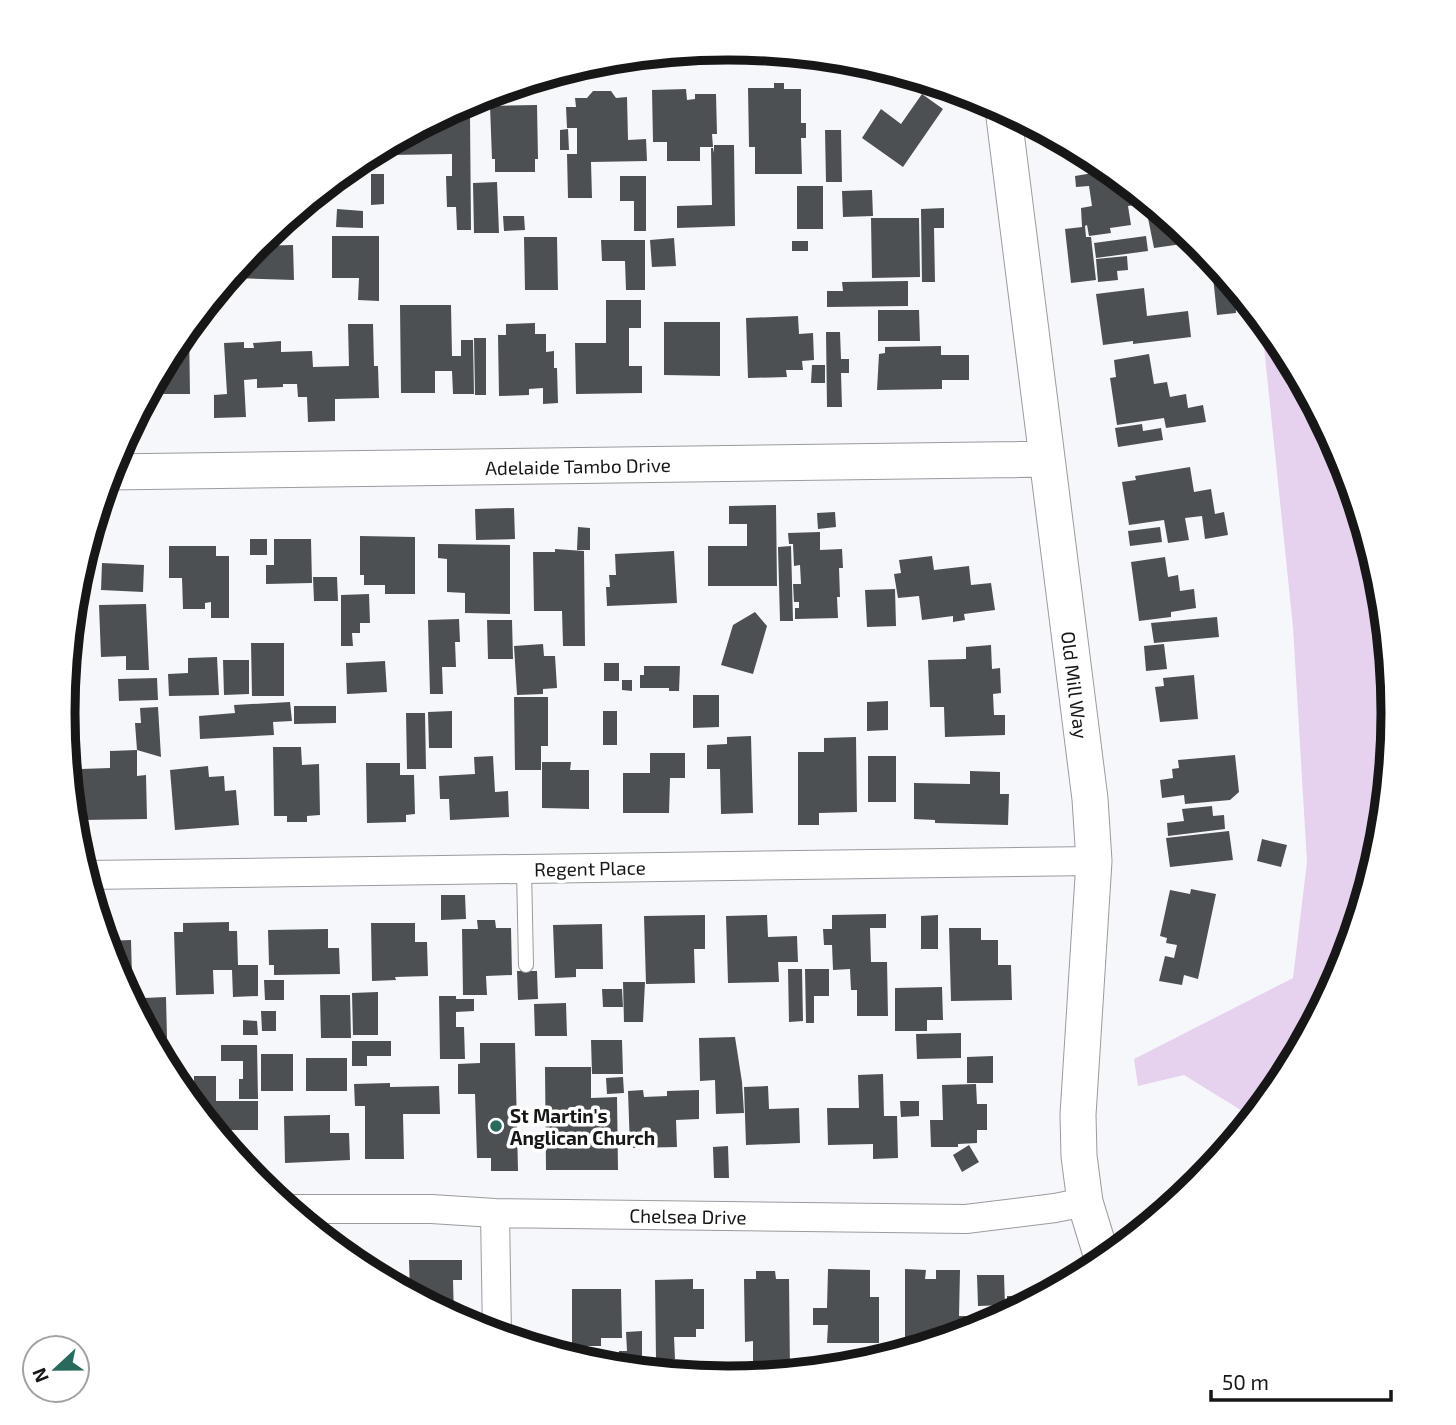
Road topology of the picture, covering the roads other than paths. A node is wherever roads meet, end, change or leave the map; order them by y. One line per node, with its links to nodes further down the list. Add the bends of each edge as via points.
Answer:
1 (1005, 121): 2 (street, Old Mill Way)
2 (1046, 459): 3 (street, Adelaide Tambo Drive); 4 (street, Old Mill Way)
3 (122, 472)
4 (1094, 861): 5 (street, Regent Place); 8 (street, Old Mill Way, via 1077,1115)
5 (524, 869): 6 (street, Regent Place); 7 (lane)
6 (95, 875)
7 (526, 965)
8 (1085, 1202): 10 (street, Chelsea Drive, via 966,1219); 11 (street, Old Mill Way)
9 (304, 1209): 10 (street, Chelsea Drive)
10 (495, 1213): 12 (street)
11 (1099, 1249)
12 (497, 1323)

